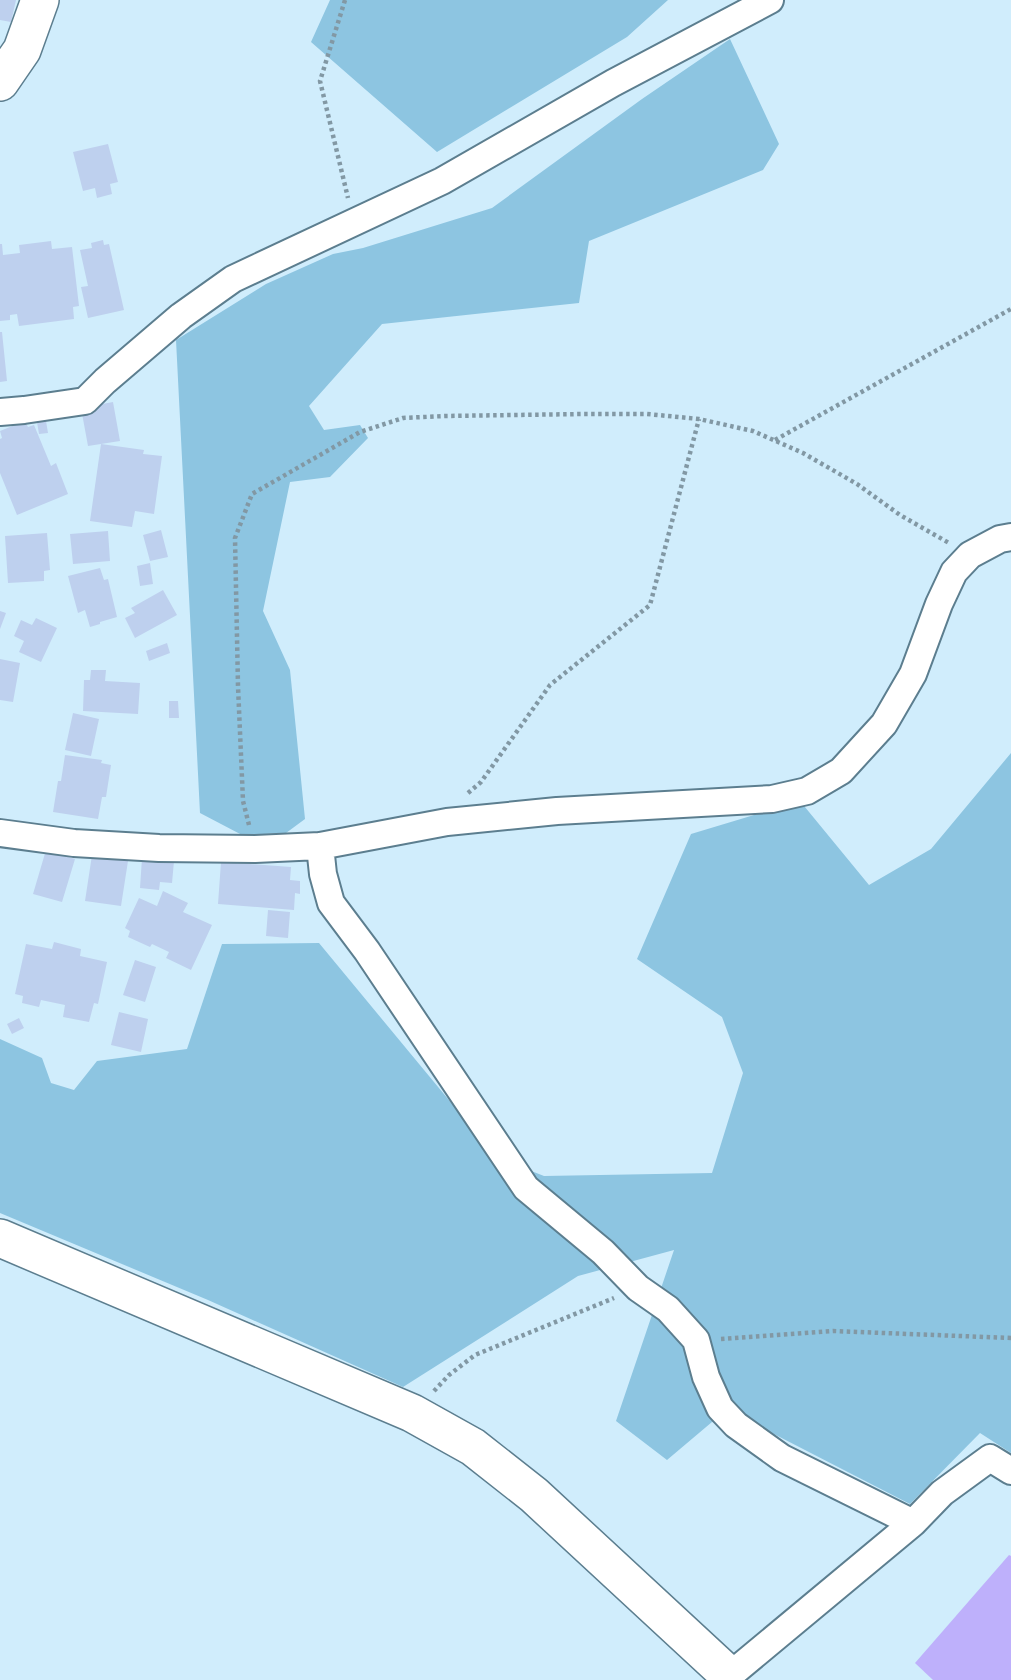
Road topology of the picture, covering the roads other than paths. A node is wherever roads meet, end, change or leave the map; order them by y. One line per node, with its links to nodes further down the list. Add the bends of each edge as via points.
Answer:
1 (40, 0): 3 (street, via 22,50)
2 (770, 0): 4 (street, via 442,181 233,279 181,316 85,401)
3 (0, 82)
4 (0, 412)
5 (1011, 537): 7 (street, via 970,555 954,572 913,674 884,724 841,771 807,791 772,799 447,822)
6 (0, 833): 7 (street, via 74,843 183,849)
7 (320, 846): 10 (street, via 331,903 526,1188 668,1309 696,1340 720,1408 736,1425 782,1458)
8 (0, 1238): 11 (street, via 412,1413 473,1447 534,1495)
9 (1011, 1471): 10 (street, via 990,1458 942,1493)
10 (913, 1523): 11 (street)
11 (728, 1675)

